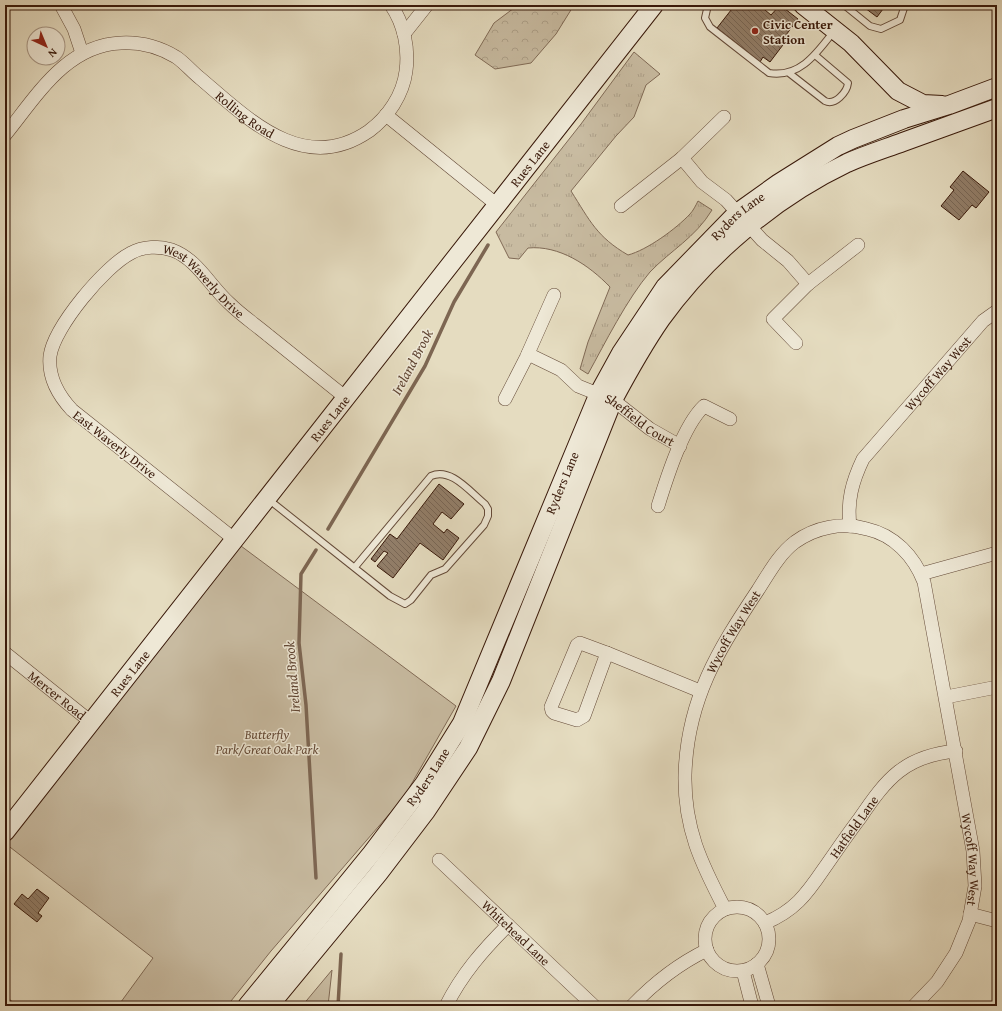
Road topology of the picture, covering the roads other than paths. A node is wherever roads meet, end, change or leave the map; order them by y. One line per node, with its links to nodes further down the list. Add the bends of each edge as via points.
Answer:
1 (61, 5): 11 (street, via 74,29)
2 (390, 5): 10 (street, Rolling Road)
3 (427, 5): 10 (street)
4 (654, 5): 21 (main road, Rues Lane)
5 (708, 5): 13 (lane, via 705,18 710,27 769,74)
6 (803, 5): 9 (main road)
7 (844, 5): 8 (lane, via 870,26 881,29 900,20)
8 (905, 5)
9 (835, 30): 12 (lane); 15 (main road, via 898,91 923,104)
10 (404, 34): 17 (street, Rolling Road, via 406,73 399,95)
11 (82, 53): 17 (street, Rolling Road, via 100,46 119,43 140,44 159,49 185,64 267,132 302,146 348,142 365,133); 19 (street, Rolling Road, via 57,72)
12 (815, 55): 13 (lane, via 808,63); 13 (lane, via 848,82 847,87 834,102 825,101)
13 (789, 73)
14 (997, 87): 15 (main road, Ryders Lane)
15 (949, 106): 23 (main road, Ryders Lane, via 897,122 838,146 779,183)
16 (997, 108): 23 (main road, Ryders Lane, via 873,152 816,179)
17 (386, 115): 21 (street)
18 (724, 117): 20 (street)
19 (5, 136)
20 (682, 158): 22 (street); 23 (street, via 702,182 726,200)
21 (496, 204): 32 (main road, Rues Lane)
22 (621, 206)
23 (743, 219): 25 (street, via 762,240 788,261); 31 (main road, Ryders Lane, via 692,258 665,287 621,353)
24 (858, 246): 25 (street)
25 (808, 284): 29 (street, via 772,319)
26 (554, 295): 30 (street)
27 (997, 311): 38 (street, Wycoff Way West, via 983,321 863,460 850,496)
28 (63, 323): 32 (street, West Waverly Drive, via 121,258 148,248 171,250 192,262 229,303); 39 (street, East Waverly Drive, via 53,343 50,370 53,383 63,400 72,410)
29 (796, 343)
30 (528, 354): 31 (street, Sheffield Court, via 560,370 578,386); 33 (street)
31 (606, 396): 35 (street, Sheffield Court, via 650,429); 60 (main road, Ryders Lane, via 462,723 424,784 372,853); 61 (main road, Ryders Lane, via 501,681 468,748 426,811 378,874)
32 (345, 397): 36 (main road, Rues Lane)
33 (505, 399)
34 (730, 419): 35 (street, Sheffield Court, via 704,406 698,412)
35 (680, 446): 37 (street, Sheffield Court)
36 (267, 498): 39 (main road, Rues Lane); 41 (lane)
37 (658, 506)
38 (850, 526): 42 (street, Wycoff Way West, via 869,529 893,540 909,555); 46 (street, Wycoff Way West, via 834,526 809,534 781,555 734,626)
39 (234, 539): 48 (main road, Rues Lane)
40 (997, 553): 42 (street)
41 (355, 567): 41 (lane, via 390,596 404,604 411,600 431,575 445,569 484,525 488,509 449,474 436,473)
42 (921, 574): 47 (street, Wycoff Way West, via 927,590)
43 (5, 653): 48 (street, Mercer Road)
44 (607, 653): 44 (street, via 583,643 577,645 551,707 552,711 577,720 582,718); 46 (street)
45 (997, 687): 47 (street)
46 (700, 691): 52 (street, via 687,749 687,802 698,854)
47 (946, 697): 49 (street, Wycoff Way West)
48 (91, 722): 50 (main road, Rues Lane)
49 (956, 751): 53 (street, Wycoff Way West, via 974,851 975,886); 55 (street, Hatfield Lane, via 922,758 893,776 877,792 808,892 786,914)
50 (5, 832)
51 (439, 860): 56 (street, Whitehead Lane)
52 (725, 909): 55 (street, via 748,908); 57 (street, via 716,914 708,926 705,941)
53 (970, 914): 54 (street); 67 (street, Wycoff Way West, via 963,938 947,968)
54 (997, 921)
55 (765, 923): 58 (street, via 769,936 768,950)
56 (508, 925): 62 (street, via 469,967); 63 (street, Whitehead Lane)
57 (707, 950): 59 (street, via 721,967); 64 (street, via 687,960 648,989)
58 (757, 964): 59 (street); 66 (street)
59 (743, 971): 65 (street)
60 (247, 1006)
61 (268, 1006)
62 (446, 1006)
63 (594, 1006)
64 (632, 1006)
65 (752, 1006)
66 (768, 1006)
67 (914, 1006)

